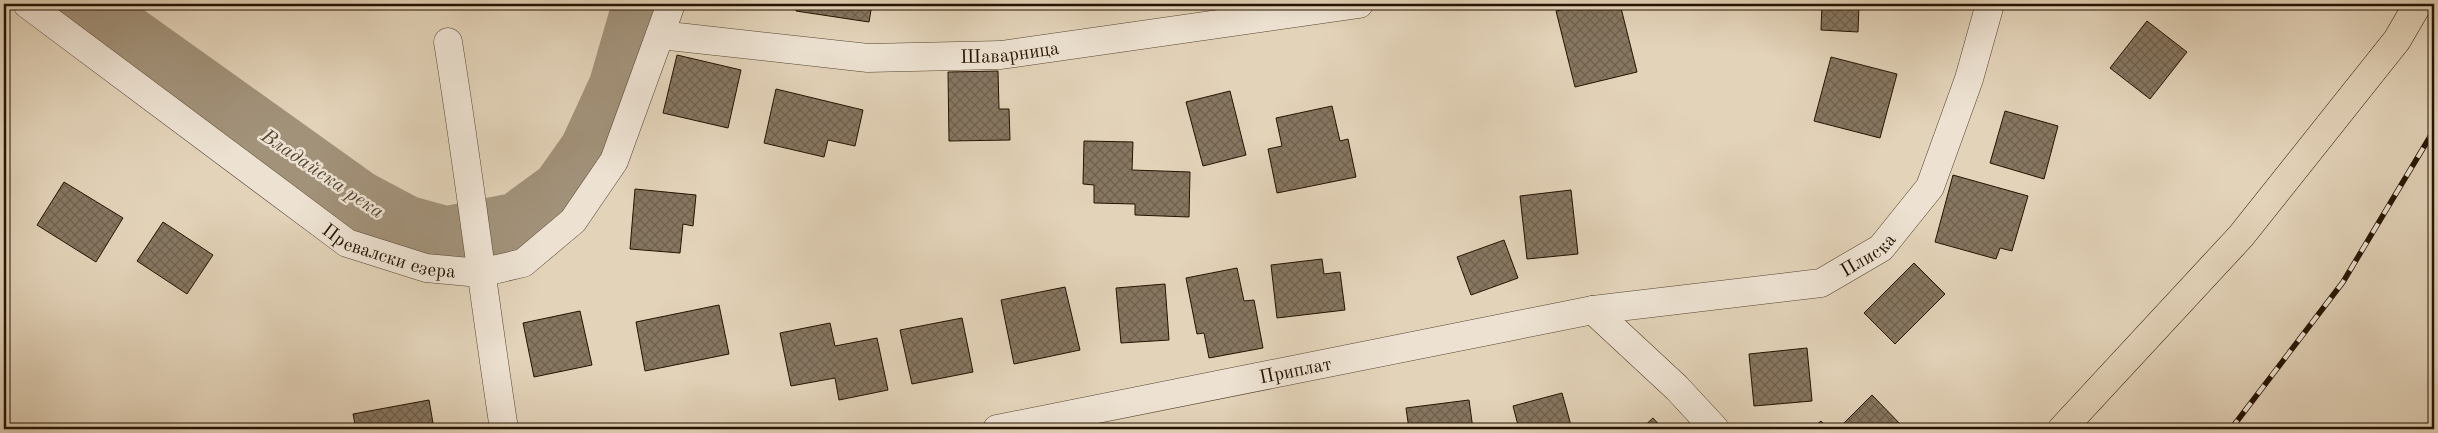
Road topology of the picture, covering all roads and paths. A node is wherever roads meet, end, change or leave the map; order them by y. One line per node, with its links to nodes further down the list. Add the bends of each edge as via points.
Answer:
1 (27, 4): 8 (street, Превалски езера, via 347,243 426,268)
2 (671, 4): 6 (street, Превалски езера)
3 (1359, 4): 6 (street, Шаварница, via 1001,55 868,58)
4 (1990, 4): 9 (street, Плиска, via 1969,79 1930,187 1882,248 1822,283)
5 (2418, 4): 13 (highway, via 2398,40 2241,236)
6 (660, 34): 8 (street, Превалски езера, via 614,161 573,221 523,263)
7 (448, 42): 8 (street)
8 (480, 262): 10 (street)
9 (1593, 310): 11 (street, Приплат); 12 (street, via 1677,388)
10 (504, 429)
11 (997, 429)
12 (1715, 429)
13 (2062, 429)

